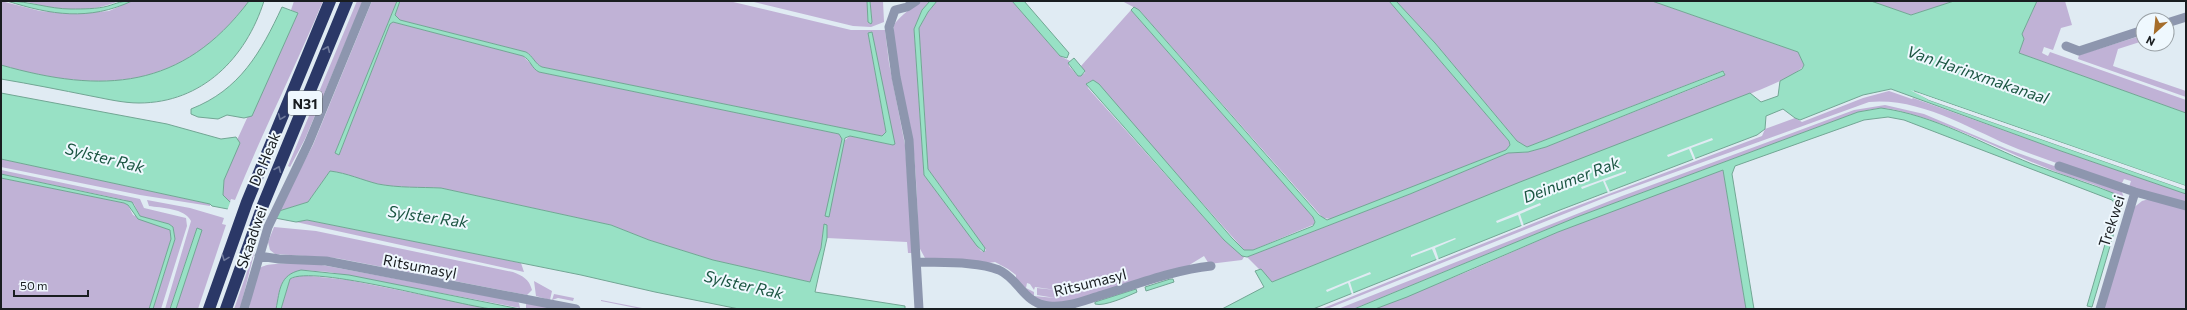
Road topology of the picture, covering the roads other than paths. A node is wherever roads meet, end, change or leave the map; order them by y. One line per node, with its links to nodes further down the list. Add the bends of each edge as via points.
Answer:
1 (330, 1): 15 (highway, De Heak / N31, one-way to 15, via 239,222)
2 (347, 1): 16 (highway, De Heak / N31, one-way to 2, via 255,225)
3 (367, 1): 12 (street, Skaadwei, via 309,142 276,208)
4 (916, 1): 13 (street, via 895,10 889,27 909,140)
5 (2186, 17): 6 (street)
6 (2175, 20)
7 (2135, 33): 8 (street, via 2079,51)
8 (2066, 46)
9 (2059, 166): 10 (street)
10 (2135, 192): 11 (street, Trekwei); 20 (street, Trekwei)
11 (2186, 206)
12 (258, 256): 17 (street, Skaadwei); 18 (street, Ritsumasyl, via 326,261)
13 (917, 262): 14 (street, Ritsumasyl, via 992,268 1008,276 1030,300 1054,306); 19 (street)
14 (1210, 266)
15 (209, 309)
16 (226, 309)
17 (244, 309)
18 (576, 309)
19 (919, 309)
20 (2100, 309)

